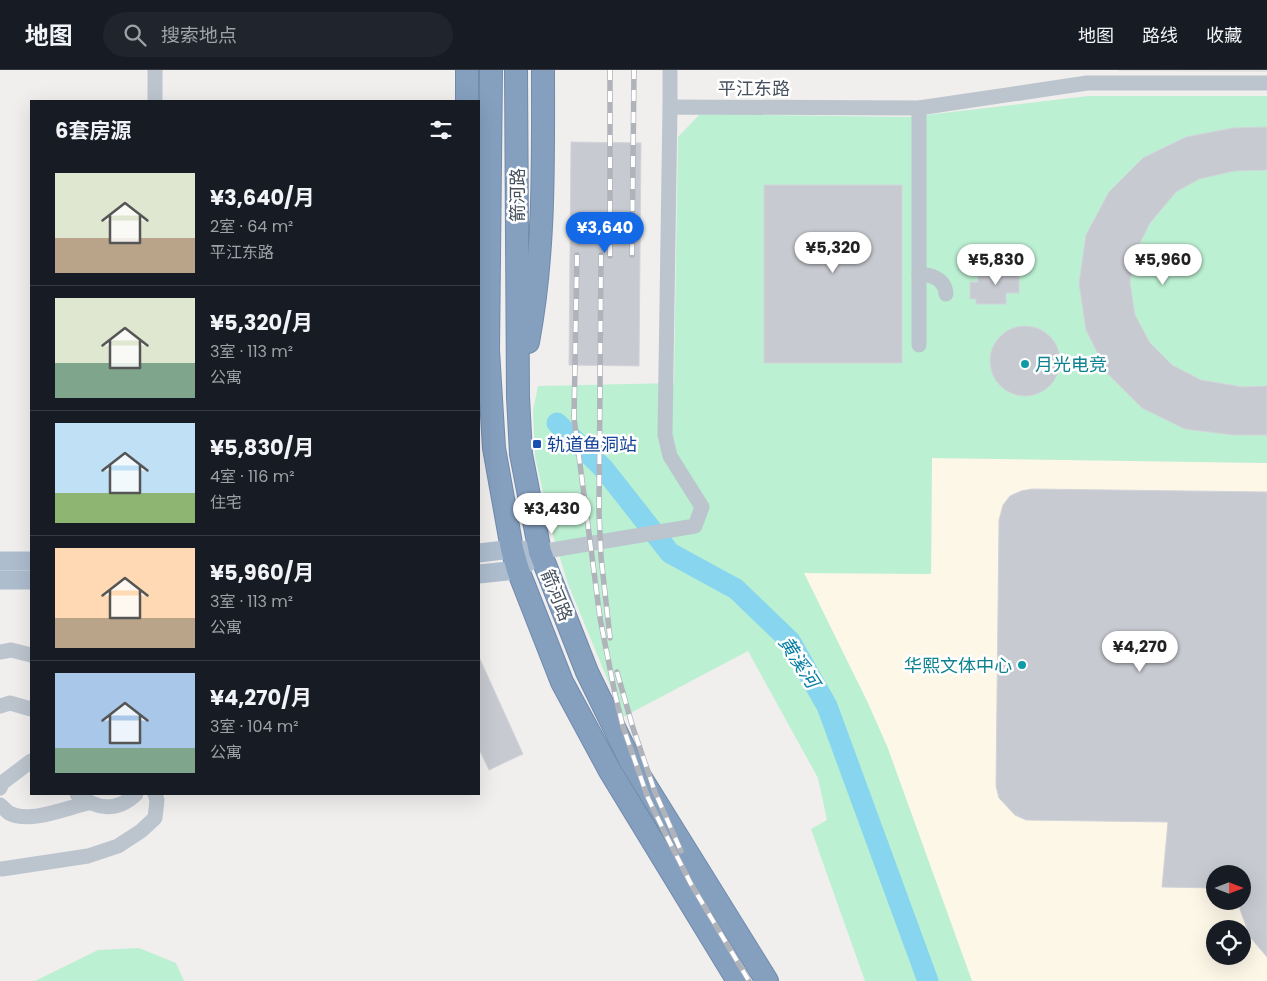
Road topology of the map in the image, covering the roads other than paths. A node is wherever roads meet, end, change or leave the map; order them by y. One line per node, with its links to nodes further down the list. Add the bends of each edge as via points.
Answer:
1 (155, 70): 9 (street)
2 (466, 70): 10 (highway)
3 (490, 70): 17 (highway, 箭河路)
4 (516, 70): 18 (highway, 箭河路)
5 (543, 70): 18 (highway, via 540,252)
6 (670, 70): 11 (street)
7 (1087, 76): 8 (street, 平江东路); 12 (street, 平江东路)
8 (1267, 83)
9 (155, 100)
10 (467, 100)
11 (670, 106): 12 (street, 平江东路); 19 (street, via 665,435 670,456 702,507 695,526)
12 (919, 108): 13 (street)
13 (919, 274): 14 (street, via 942,281); 16 (street)
14 (946, 294)
15 (480, 310): 17 (highway)
16 (919, 345)
17 (488, 350): 21 (highway, 箭河路, via 494,448)
18 (518, 397): 19 (highway, 箭河路, via 521,454)
19 (540, 552): 21 (main road); 39 (highway, 箭河路, via 587,672 631,762)
20 (480, 553): 21 (main road)
21 (515, 560): 24 (main road); 38 (highway, 箭河路, via 562,682 610,771)
22 (0, 561): 23 (main road)
23 (30, 562)
24 (480, 574)
25 (0, 580): 26 (main road)
26 (30, 580)
27 (0, 652): 28 (street, via 11,650)
28 (30, 655)
29 (0, 706): 30 (street, via 10,703)
30 (30, 708)
31 (30, 762): 32 (street)
32 (0, 788)
33 (135, 795): 35 (street, via 117,806 105,807)
34 (155, 795): 37 (street, via 155,818 118,846 88,856)
35 (83, 798): 36 (street, via 50,814 24,817 9,812)
36 (0, 804)
37 (2, 869)
38 (738, 981)
39 (767, 981)

